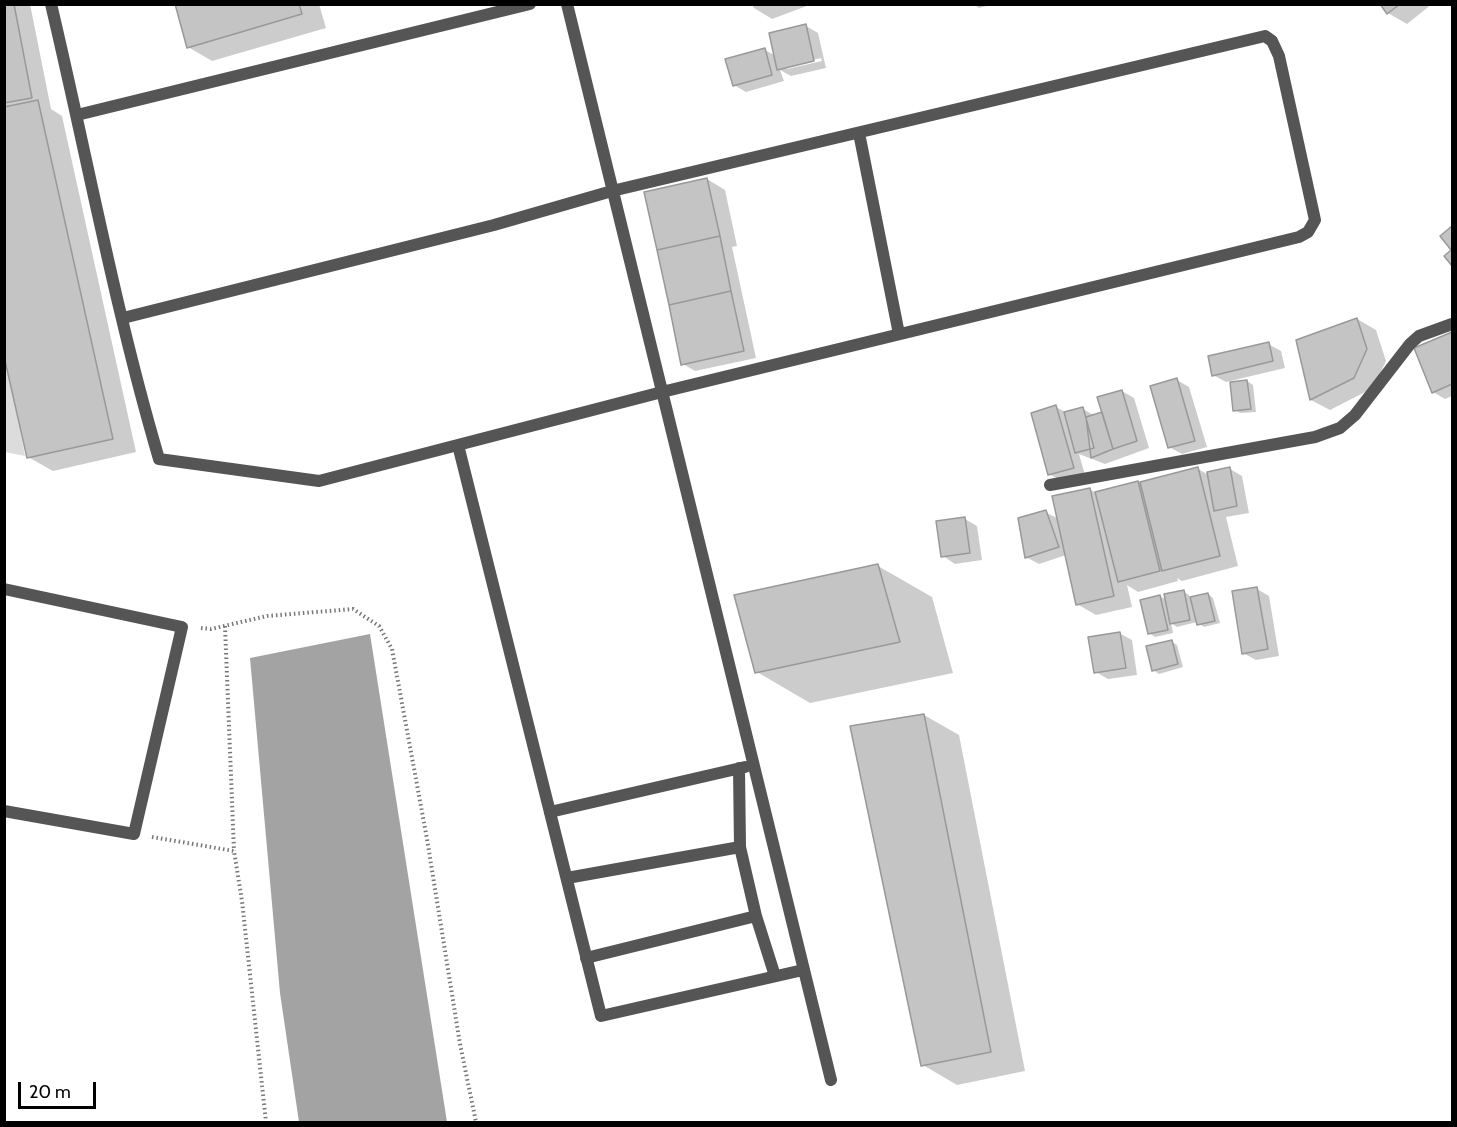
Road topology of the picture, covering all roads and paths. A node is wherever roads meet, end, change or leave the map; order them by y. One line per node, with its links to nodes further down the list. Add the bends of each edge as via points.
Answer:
1 (51, 4): 5 (street)
2 (530, 4): 4 (street)
3 (567, 4): 7 (street)
4 (501, 8): 5 (street)
5 (77, 115): 8 (street)
6 (859, 133): 7 (street); 10 (street); 10 (street, via 1265,36 1279,56 1315,220 1308,232 1299,237)
7 (612, 191): 8 (street, via 494,225); 11 (street)
8 (123, 318): 12 (street, via 159,459 319,481)
9 (1452, 324): 13 (street, via 1419,336 1410,344 1355,415 1340,428 1315,437)
10 (899, 334): 11 (street)
11 (662, 392): 12 (street); 17 (street)
12 (458, 445): 20 (street)
13 (1050, 485)
14 (4, 589): 16 (street)
15 (225, 626): 16 (path); 23 (path); 31 (path, via 267,616 352,609 379,626 392,649 459,1044)
16 (182, 627): 21 (street)
17 (753, 765): 18 (street); 27 (street)
18 (739, 768): 20 (street); 22 (street)
19 (4, 811): 21 (street)
20 (550, 812): 24 (street)
21 (134, 834): 23 (path)
22 (740, 847): 24 (street); 25 (street)
23 (234, 851): 30 (path)
24 (567, 878): 26 (street)
25 (756, 916): 26 (street); 28 (street)
26 (586, 958): 28 (street, via 601,1016)
27 (803, 970): 28 (street); 29 (street)
28 (775, 976)
29 (831, 1080)
30 (266, 1122)
31 (476, 1122)

